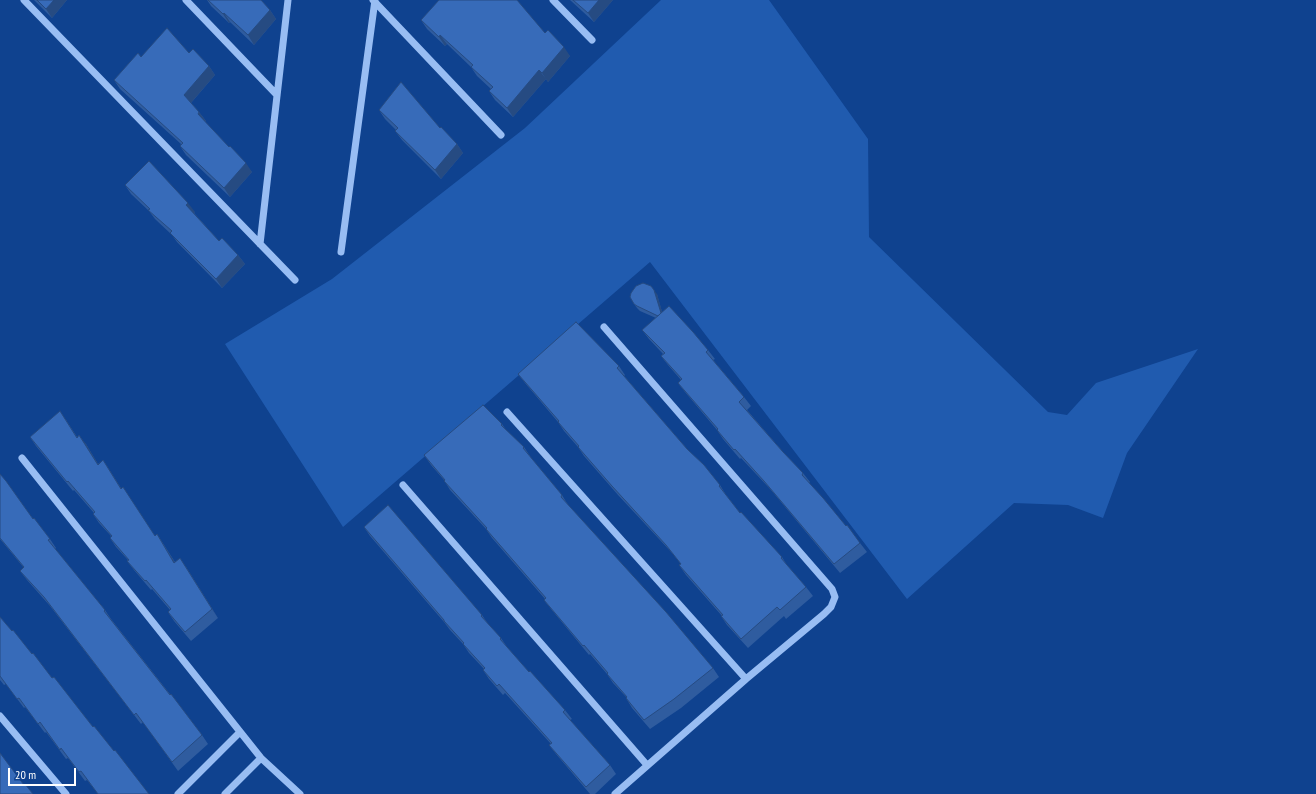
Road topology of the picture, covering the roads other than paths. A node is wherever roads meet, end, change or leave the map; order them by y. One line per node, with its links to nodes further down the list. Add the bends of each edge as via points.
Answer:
1 (24, 0): 9 (street)
2 (186, 0): 7 (street)
3 (288, 0): 7 (street)
4 (553, 0): 6 (street)
5 (374, 1): 8 (street); 10 (street)
6 (592, 40)
7 (277, 95): 9 (street)
8 (501, 135)
9 (260, 244): 11 (street)
10 (341, 252)
11 (295, 280)
12 (604, 327): 16 (street, via 834,593 831,607 824,614)
13 (507, 412): 16 (street)
14 (22, 458): 18 (street)
15 (403, 485): 20 (street)
16 (746, 679): 20 (street)
17 (0, 716): 21 (street)
18 (240, 732): 19 (street); 22 (street)
19 (261, 758): 23 (street); 24 (street)
20 (647, 764): 25 (street)
21 (66, 794)
22 (178, 794)
23 (225, 794)
24 (300, 794)
25 (615, 794)

